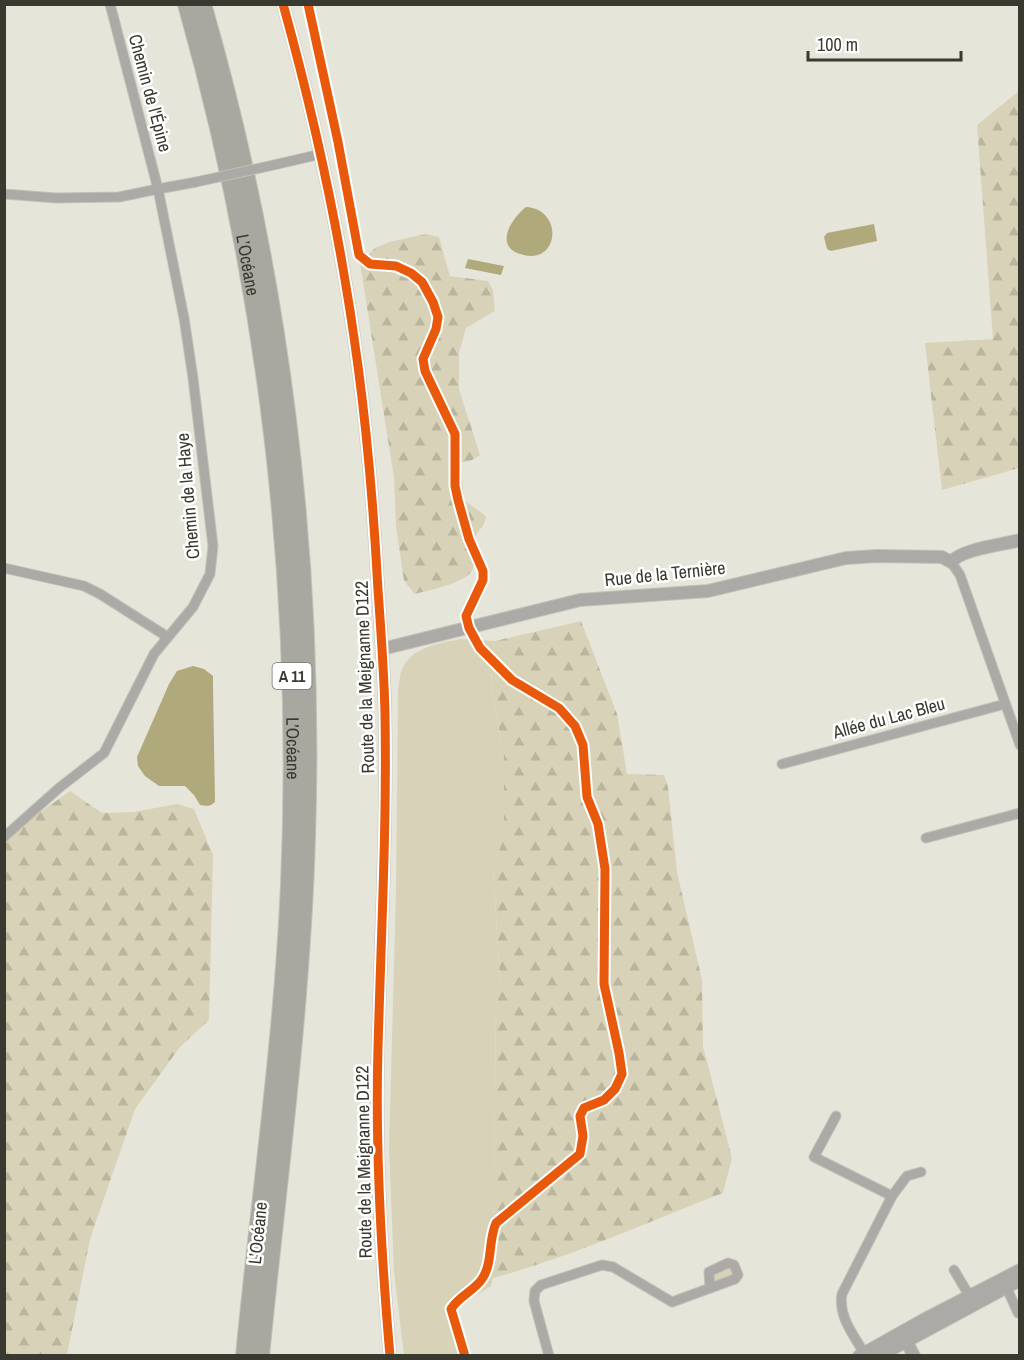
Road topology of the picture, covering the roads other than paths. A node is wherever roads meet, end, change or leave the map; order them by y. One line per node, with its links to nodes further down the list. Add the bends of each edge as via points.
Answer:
1 (110, 4): 6 (street, Chemin de l'Épine)
2 (187, 4): 31 (highway, L’Océane / A 11, via 231,182 263,359 283,531 292,680 292,821 286,959)
3 (202, 4): 32 (highway, L’Océane / A 11, via 245,175 274,328 297,520 305,648 308,778 302,927)
4 (283, 4): 5 (street, Route de la Meignanne D122)
5 (321, 154): 6 (street, bridge); 12 (street, Route de la Meignanne D122, via 358,365)
6 (158, 189): 7 (street, via 119,197); 11 (street, Chemin de la Haye, via 191,368 213,546 210,574 203,591)
7 (4, 194)
8 (1020, 540): 9 (street, via 969,552)
9 (951, 562): 12 (street, Rue de la Ternière, via 942,557 846,558 708,591 580,600); 13 (street, via 960,575)
10 (4, 568): 11 (street, via 84,586)
11 (166, 639): 17 (street, Chemin de la Haye, via 154,654 104,753)
12 (382, 649): 33 (street, Route de la Meignanne D122, via 386,814 378,1172)
13 (1005, 704): 14 (street); 15 (street, Allée du Lac Bleu)
14 (1020, 745)
15 (782, 764)
16 (1020, 813): 18 (street)
17 (4, 837)
18 (926, 838)
19 (836, 1116): 21 (street, via 814,1157)
20 (921, 1172): 21 (street, via 907,1176)
21 (892, 1196): 30 (street, via 840,1304)
22 (954, 1270): 27 (street)
23 (1020, 1270): 25 (street)
24 (1020, 1280): 25 (street)
25 (1005, 1282): 27 (street); 28 (street)
26 (710, 1288): 34 (street, via 672,1302 613,1267 602,1265 541,1286 535,1291 534,1301)
27 (972, 1299): 29 (street)
28 (1018, 1312)
29 (903, 1336): 30 (street); 35 (street); 36 (street)
30 (862, 1354)
31 (245, 1356)
32 (260, 1356)
33 (390, 1356)
34 (549, 1356)
35 (879, 1356)
36 (914, 1356)

